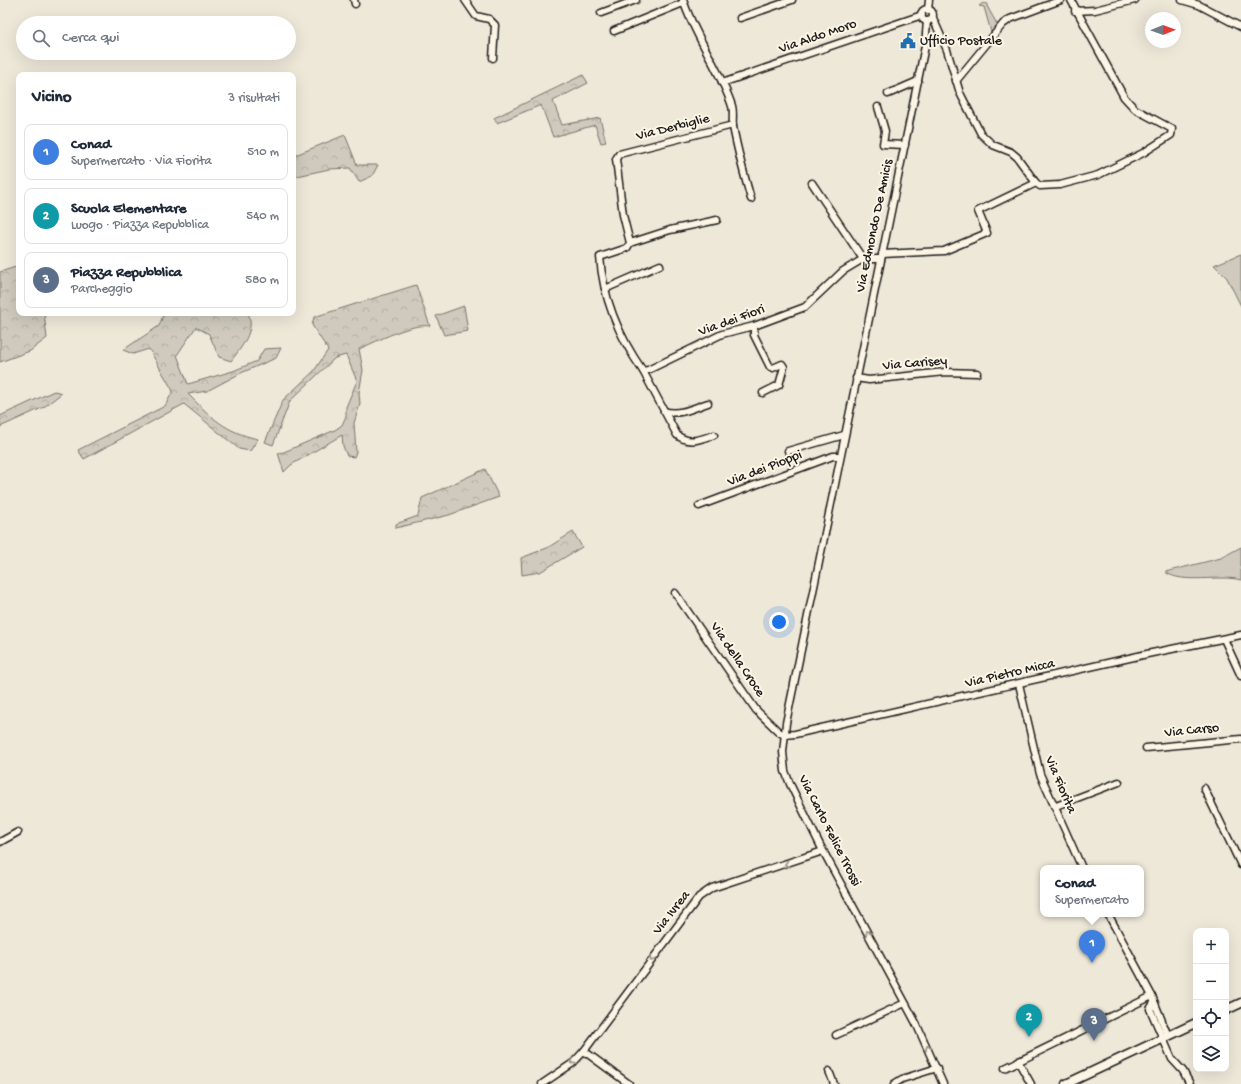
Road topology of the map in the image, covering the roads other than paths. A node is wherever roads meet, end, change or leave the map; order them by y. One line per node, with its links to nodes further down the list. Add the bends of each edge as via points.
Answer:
1 (465, 0): 19 (street, via 476,16 489,19 495,24)
2 (636, 0): 12 (street)
3 (792, 0): 14 (street)
4 (929, 0): 10 (street)
5 (1061, 0): 21 (street, via 1003,24)
6 (1071, 0): 11 (street)
7 (1135, 0): 11 (street, via 1095,10)
8 (1182, 0): 17 (street, via 1199,5)
9 (683, 1): 18 (street); 22 (street, via 689,19)
10 (928, 10): 13 (street); 15 (street, via 932,12)
11 (1076, 11): 28 (street, via 1124,97 1135,109 1172,129 1172,135 1143,153 1080,181 1054,186 1040,186)
12 (601, 13)
13 (922, 15): 16 (street); 22 (street, Via Aldo Moro)
14 (740, 18)
15 (933, 18): 16 (street); 21 (street, via 947,50)
16 (927, 21): 20 (street, Via Edmondo De Amicis)
17 (1241, 27)
18 (614, 31)
19 (493, 58)
20 (918, 81): 23 (street); 26 (street, Via Edmondo De Amicis)
21 (956, 81): 28 (street, via 981,134 993,145 1017,157)
22 (722, 83): 25 (street, via 732,108)
23 (888, 94)
24 (878, 107): 26 (street, via 885,131 883,144)
25 (733, 125): 29 (street); 31 (street, Via Derbiglie, via 619,154 616,159 623,215)
26 (905, 145): 32 (street, Via Edmondo De Amicis)
27 (812, 183): 33 (street)
28 (1036, 183): 32 (street, via 978,211 987,232 944,251)
29 (752, 199)
30 (717, 220): 31 (street, via 670,230)
31 (630, 243): 35 (street, via 627,248 600,257)
32 (881, 257): 33 (street); 39 (street, Via Edmondo De Amicis)
33 (863, 259): 36 (street, Via dei Fiori, via 833,279 805,308)
34 (660, 265): 35 (street)
35 (605, 289): 37 (street, via 626,342)
36 (754, 326): 37 (street, Via dei Fiori, via 722,334); 40 (street, via 754,335 770,367 782,364 784,367 779,384)
37 (643, 371): 42 (street)
38 (977, 373): 39 (street, Via Carisey, via 945,372 869,380)
39 (856, 378): 44 (street, Via Edmondo De Amicis)
40 (763, 393)
41 (708, 403): 42 (street, via 672,414)
42 (664, 411): 43 (street, via 677,435 683,440 691,442)
43 (714, 435)
44 (844, 435): 45 (street); 46 (street, Via Edmondo De Amicis)
45 (788, 451)
46 (840, 456): 47 (street, Via dei Pioppi, via 833,456); 48 (street, Via Edmondo De Amicis)
47 (699, 506)
48 (828, 517): 54 (street, Via Carlo Felice Trossi)
49 (675, 592): 54 (street, Via della Croce, via 756,710)
50 (1241, 635): 51 (street, Via Pietro Micca)
51 (1224, 639): 52 (street); 53 (street, Via Pietro Micca)
52 (1241, 676)
53 (1019, 684): 54 (street, Via Pietro Micca, via 795,734); 59 (street, Via Fiorita, via 1040,774)
54 (784, 734): 62 (street, Via Carlo Felice Trossi, via 785,771)
55 (1241, 739): 56 (street, Via Carso)
56 (1146, 748)
57 (1119, 782): 59 (street)
58 (1204, 788): 64 (street)
59 (1056, 806): 63 (street, Via Fiorita)
60 (18, 832): 61 (street)
61 (0, 842)
62 (824, 851): 67 (street, Via Carlo Felice Trossi, one-way to 62); 73 (street, Via Ivrea, one-way to 73, via 712,888 699,897)
63 (1081, 865)
64 (1241, 865)
65 (1110, 917): 66 (street)
66 (1152, 996): 72 (street); 74 (street)
67 (905, 1003): 71 (street); 75 (street, Via Carlo Felice Trossi, one-way to 67)
68 (1241, 1003): 69 (main road)
69 (1229, 1009)
70 (1193, 1025): 72 (main road)
71 (836, 1035)
72 (1166, 1038): 84 (main road); 85 (street, via 1172,1059)
73 (584, 1051): 78 (street, Via Ivrea, one-way to 78, via 573,1063); 79 (street)
74 (1018, 1061): 76 (street); 83 (street)
75 (937, 1068): 81 (street); 82 (street, Via Carlo Felice Trossi)
76 (1005, 1068)
77 (829, 1071): 80 (street)
78 (542, 1084)
79 (629, 1084)
80 (834, 1084)
81 (894, 1084)
82 (943, 1084)
83 (1031, 1084)
84 (1066, 1084)
85 (1190, 1084)

